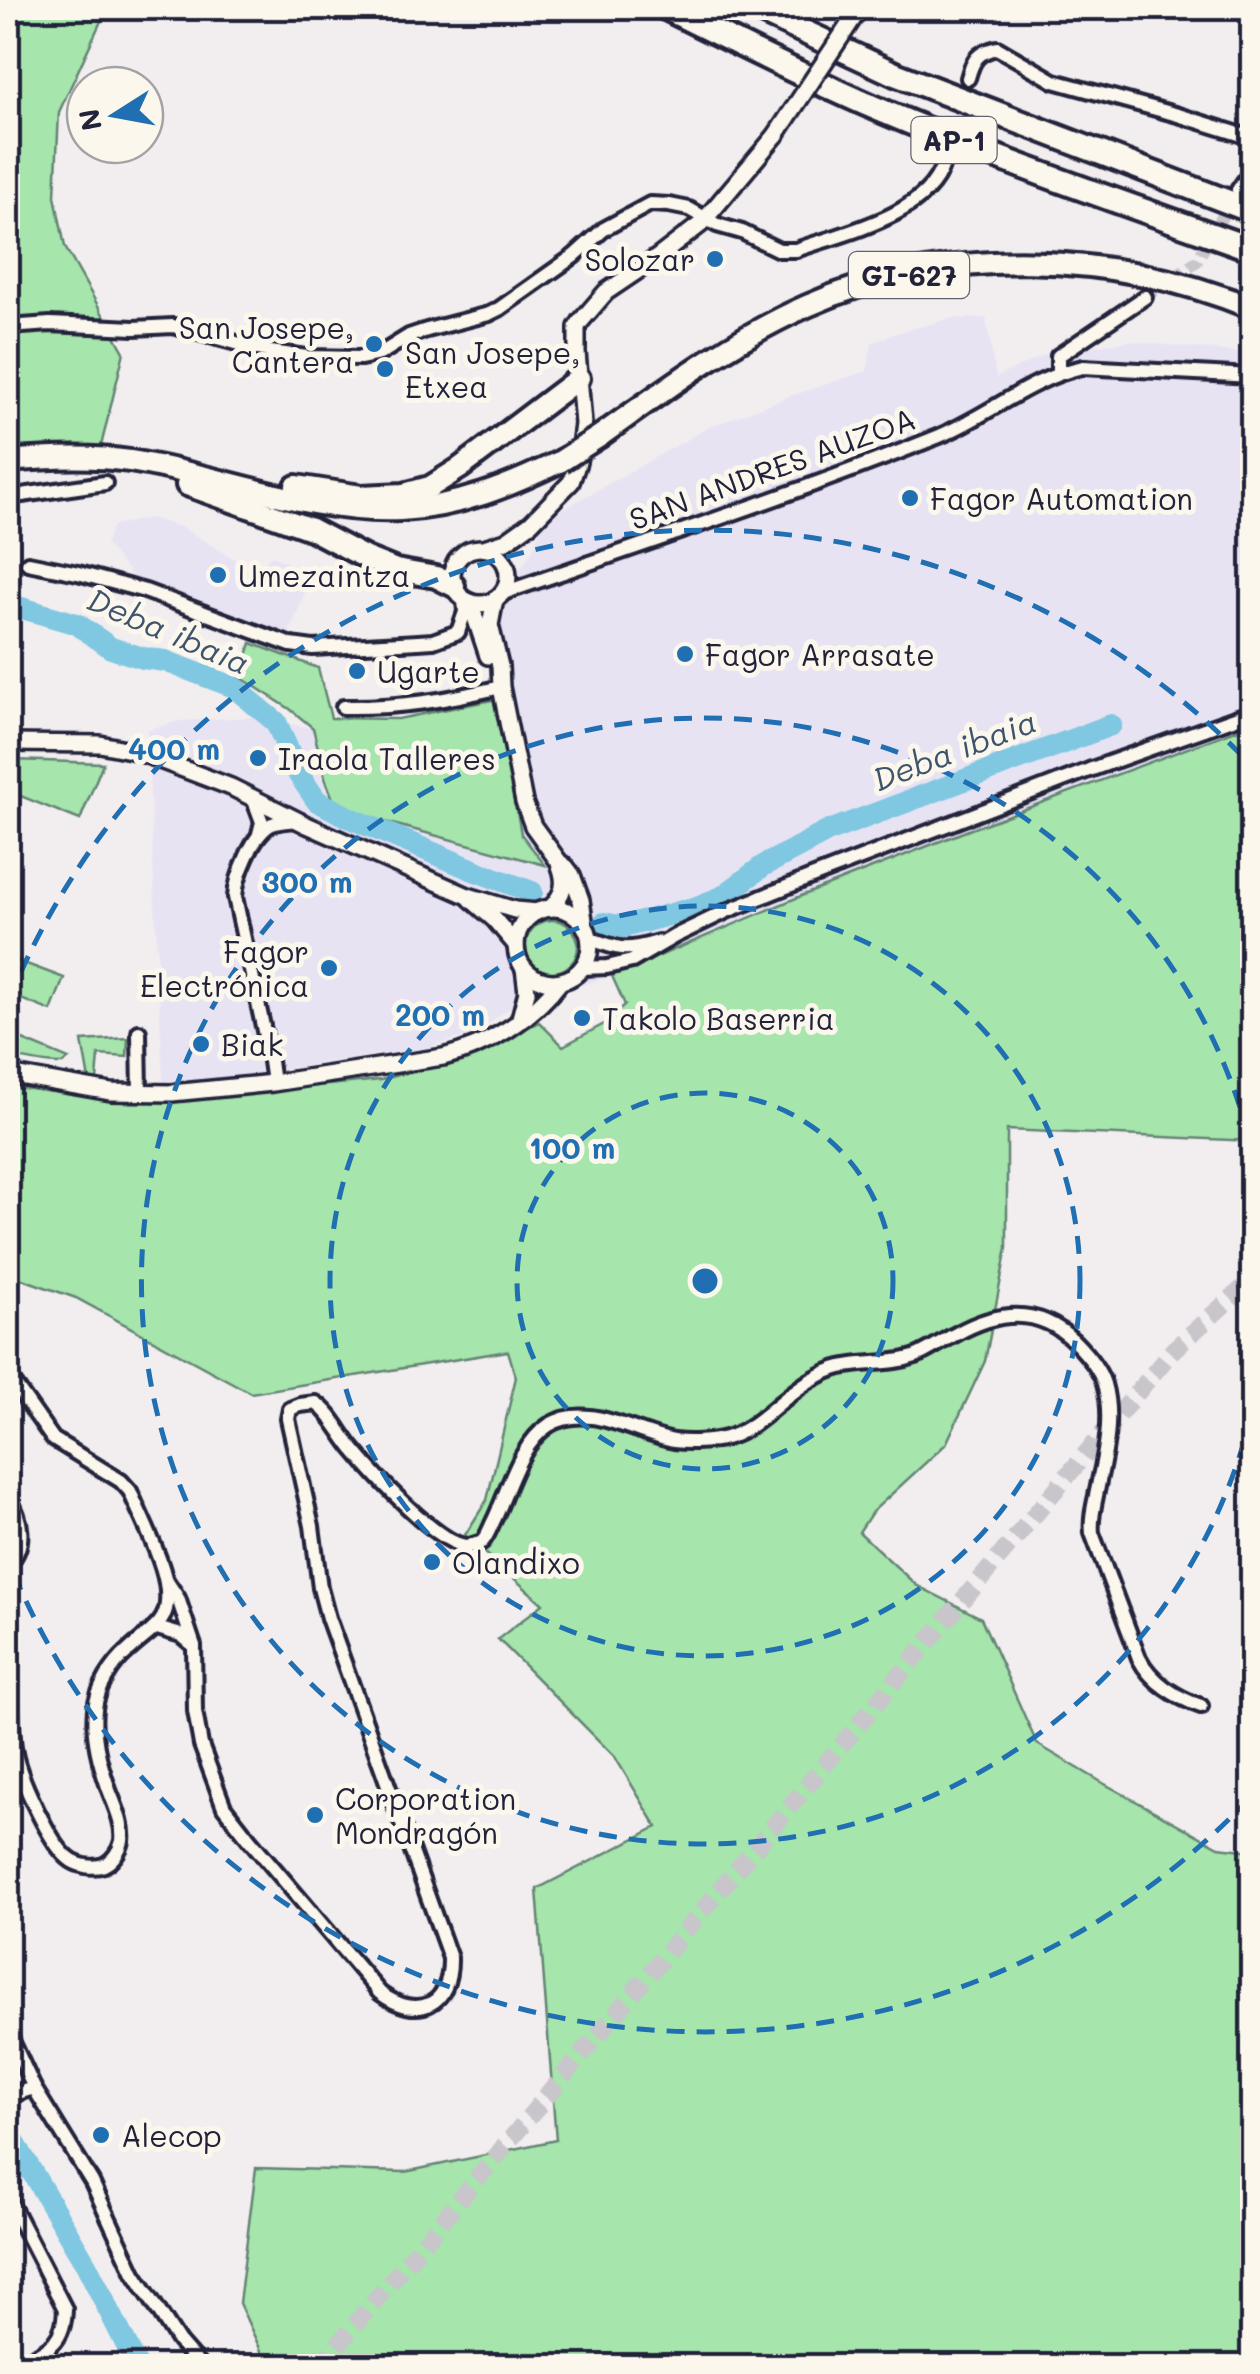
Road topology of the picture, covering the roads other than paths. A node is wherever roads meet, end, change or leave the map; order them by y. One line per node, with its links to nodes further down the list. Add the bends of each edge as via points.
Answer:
1 (666, 8): 11 (highway, AP-1, via 959,142)
2 (752, 8): 9 (highway, AP-1, via 895,74)
3 (860, 8): 10 (street, bridge, via 776,135)
4 (968, 78): 5 (street, via 972,61 997,48 1054,81)
5 (1252, 138)
6 (942, 164): 10 (street, via 931,188 907,208 796,250 779,250)
7 (1252, 170): 8 (street)
8 (1238, 190)
9 (1252, 211)
10 (706, 218): 14 (street, via 650,204 604,229 499,310 409,336 368,357 270,352 173,326); 17 (street, via 587,312 577,327)
11 (1252, 249)
12 (1145, 297): 15 (street, SAN ANDRES AUZOA, via 1058,356)
13 (1252, 308): 20 (main road, GI-627, bridge, via 1100,267 1038,262 929,270 868,284 764,328 561,461 477,497 365,509 292,500)
14 (8, 327)
15 (1058, 372): 16 (street, SAN ANDRES AUZOA, via 1083,367); 28 (street, SAN ANDRES AUZOA, via 959,429)
16 (1252, 376)
17 (579, 378): 20 (main road, via 460,468 404,494 361,496); 23 (street, via 584,424 578,462 571,482)
18 (100, 458): 19 (main road, GI-627); 20 (main road, GI-627); 27 (main road, via 242,503 396,570 436,577)
19 (8, 461)
20 (190, 473)
21 (106, 482): 22 (street)
22 (8, 496)
23 (531, 523): 24 (street); 26 (street)
24 (484, 548): 26 (street, via 501,558); 27 (street, via 474,548 453,567)
25 (28, 563): 29 (street, via 146,591 291,645 433,641)
26 (508, 574): 28 (street)
27 (463, 596): 28 (street, SAN ANDRES AUZOA, via 481,604); 29 (street); 30 (street)
28 (496, 599): 31 (street, via 490,625)
29 (458, 632): 30 (street)
30 (482, 640): 31 (street)
31 (502, 687): 32 (street, via 444,701); 38 (street, via 524,802)
32 (343, 706)
33 (1252, 712): 42 (street, via 809,878)
34 (8, 743): 35 (street, via 100,744 136,752)
35 (253, 798): 36 (street); 37 (street)
36 (297, 820): 37 (street); 39 (street)
37 (260, 834): 50 (street, via 235,897)
38 (559, 862): 40 (street, via 564,891); 41 (street, via 572,875)
39 (468, 896): 40 (street, via 516,910); 43 (street)
40 (544, 910): 41 (street, via 570,913); 43 (street, via 522,926)
41 (587, 932): 42 (street, via 633,950); 45 (street)
42 (675, 936): 45 (street, via 632,962)
43 (516, 945): 44 (street)
44 (524, 968): 46 (street, via 540,980); 47 (street)
45 (582, 968): 46 (street)
46 (560, 982): 47 (street)
47 (520, 1020): 50 (street, via 454,1055)
48 (139, 1032): 51 (street)
49 (8, 1074): 51 (street)
50 (273, 1080): 51 (street)
51 (140, 1093)
52 (8, 1375): 55 (street, via 52,1439 122,1481)
53 (8, 1496): 54 (street, via 21,1536)
54 (8, 1565)
55 (166, 1580): 56 (street, via 166,1609); 57 (street)
56 (157, 1628): 57 (street); 58 (street, via 112,1668 94,1706 99,1760 122,1827 119,1850 104,1864 78,1865 68,1858 26,1786 15,1756)
57 (194, 1646): 59 (street, via 201,1745 224,1807 380,1993 394,2004 422,2007 444,1992 450,1958 328,1618 290,1409 316,1403 324,1409 407,1507 468,1546 481,1543 531,1443 556,1422 580,1417 673,1440 725,1438 838,1367 917,1356 972,1326 1029,1316 1060,1328 1103,1381 1108,1422 1092,1533 1144,1667 1176,1696)
58 (8, 1676)
59 (1201, 1706)
60 (8, 2032): 61 (street)
61 (34, 2088): 62 (street); 65 (street, via 92,2182 149,2298)
62 (8, 2096)
63 (8, 2198): 64 (street, via 65,2309 59,2339)
64 (16, 2366)
65 (200, 2366)

